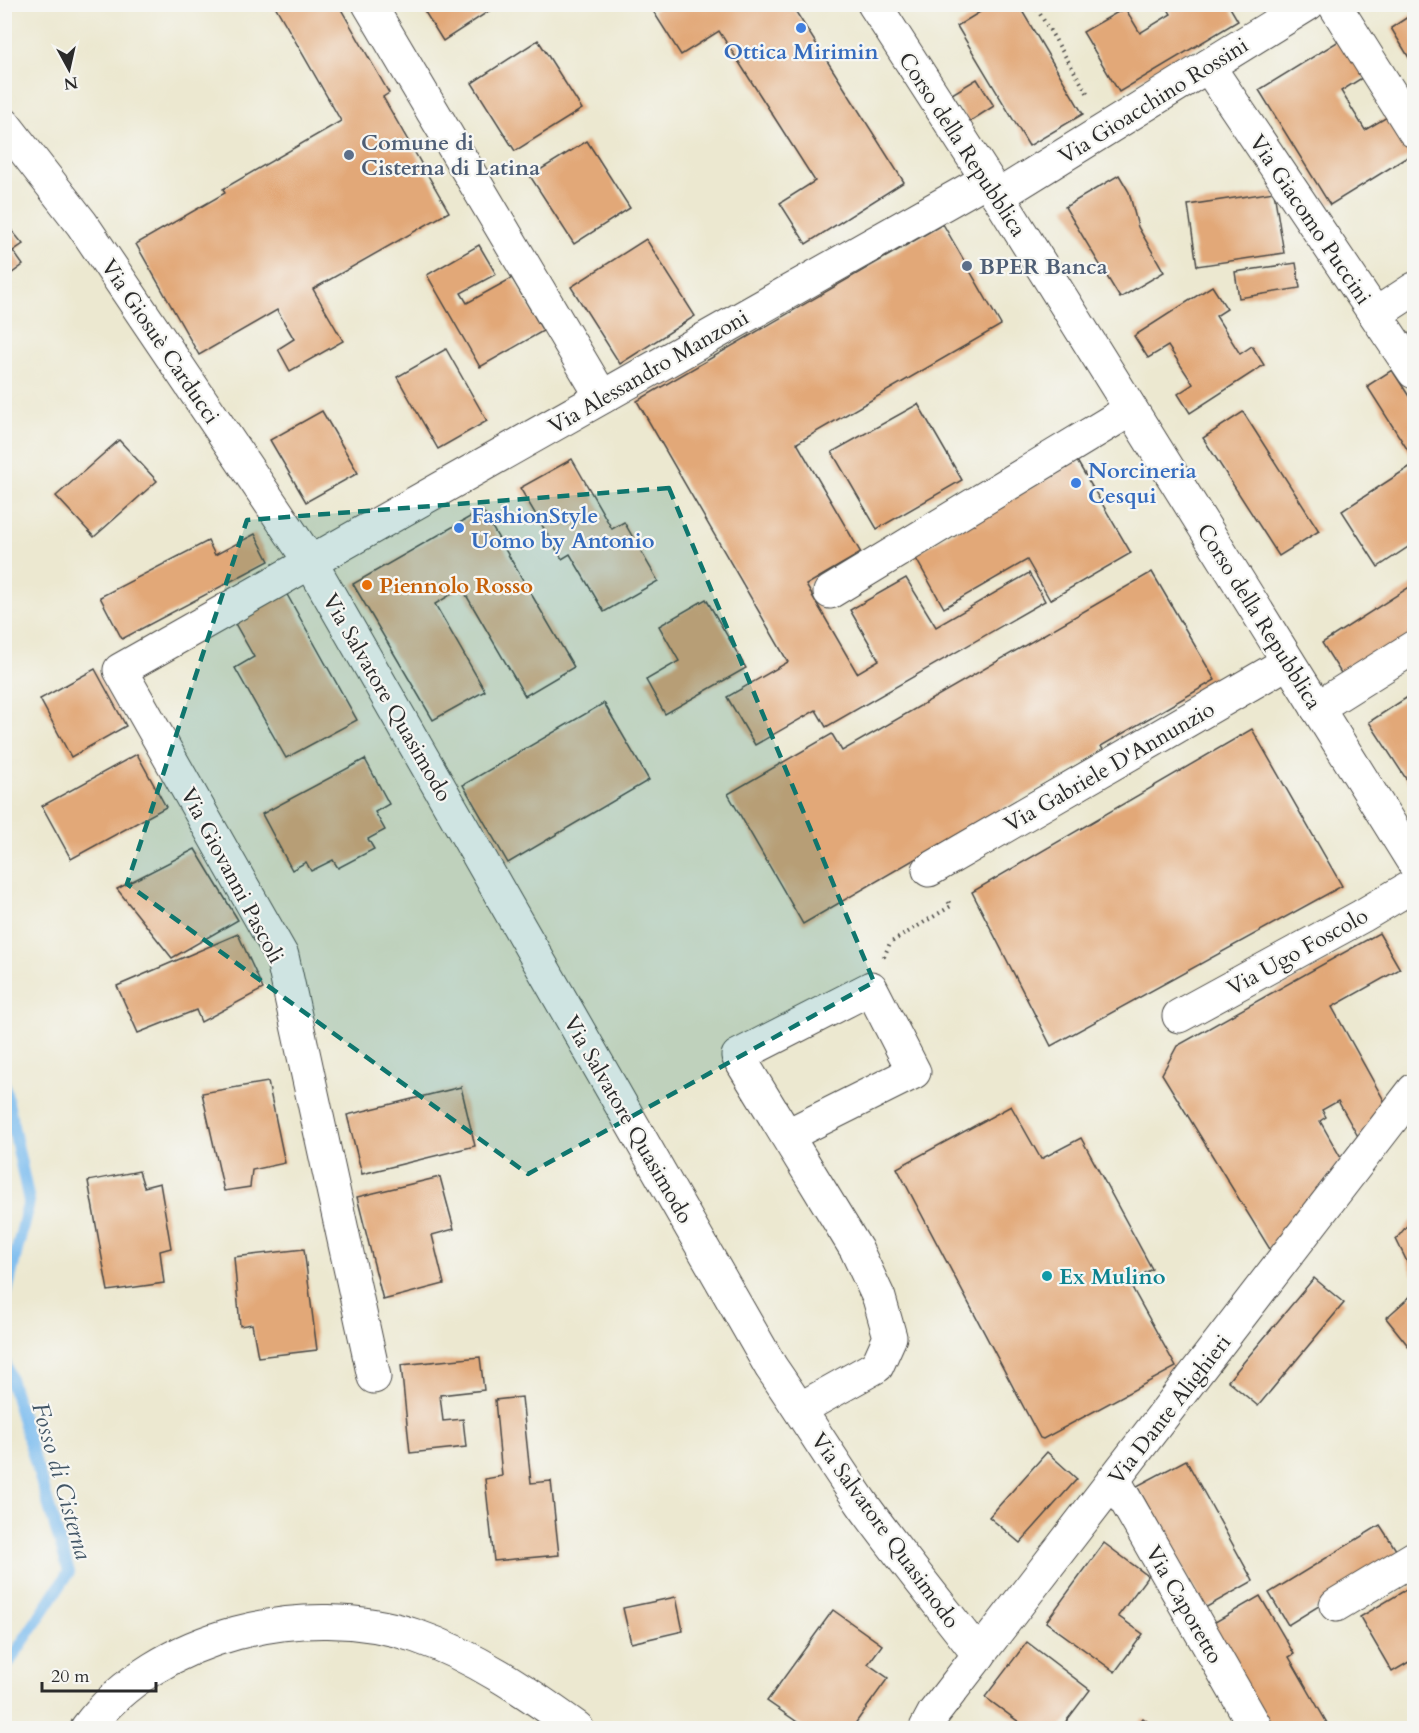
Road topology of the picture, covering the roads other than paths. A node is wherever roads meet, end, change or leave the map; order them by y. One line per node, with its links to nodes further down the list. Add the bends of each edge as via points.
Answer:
1 (369, 4): 12 (street)
2 (1308, 4): 5 (street, Via Gioacchino Rossini)
3 (1334, 4): 7 (street)
4 (880, 7): 8 (street, Corso della Repubblica)
5 (1208, 66): 8 (street, Via Gioacchino Rossini, via 1108,128); 10 (street, Via Giacomo Puccini)
6 (4, 124): 14 (street, Via Giosuè Carducci, via 82,224)
7 (1414, 131)
8 (992, 188): 12 (street, Via Alessandro Manzoni); 13 (street, Corso della Repubblica)
9 (1414, 289): 10 (street)
10 (1376, 314): 11 (street, Via Giacomo Puccini)
11 (1414, 372)
12 (602, 397): 14 (street, Via Alessandro Manzoni)
13 (1130, 410): 15 (street); 17 (street, Corso della Repubblica)
14 (310, 563): 25 (street, Via Giovanni Pascoli, via 120,670 282,956); 26 (street, Via Salvatore Quasimodo, via 771,1367)
15 (830, 592)
16 (1414, 647): 18 (street)
17 (1288, 662): 18 (street, Corso della Repubblica); 20 (street, Via Gabriele D'Annunzio)
18 (1317, 708): 19 (street, Corso della Repubblica)
19 (1414, 863)
20 (929, 870)
21 (1414, 885): 22 (street, Via Ugo Foscolo)
22 (1179, 1016)
23 (1414, 1090): 27 (street, Via Dante Alighieri)
24 (788, 1135): 24 (street, via 738,1056 871,988 914,1072); 26 (street, via 856,1250 879,1298 890,1337 877,1366)
25 (375, 1377)
26 (800, 1409): 30 (street, Via Salvatore Quasimodo, via 864,1507)
27 (1114, 1480): 30 (street, Via Dante Alighieri); 34 (street, Via Caporetto)
28 (1414, 1558): 29 (street)
29 (1336, 1605)
30 (979, 1655): 33 (street, Via Dante Alighieri)
31 (87, 1728): 32 (street, via 128,1685 188,1650 237,1632 294,1623 351,1623 391,1629 440,1645 516,1686)
32 (577, 1728)
33 (926, 1728)
34 (1256, 1728)

